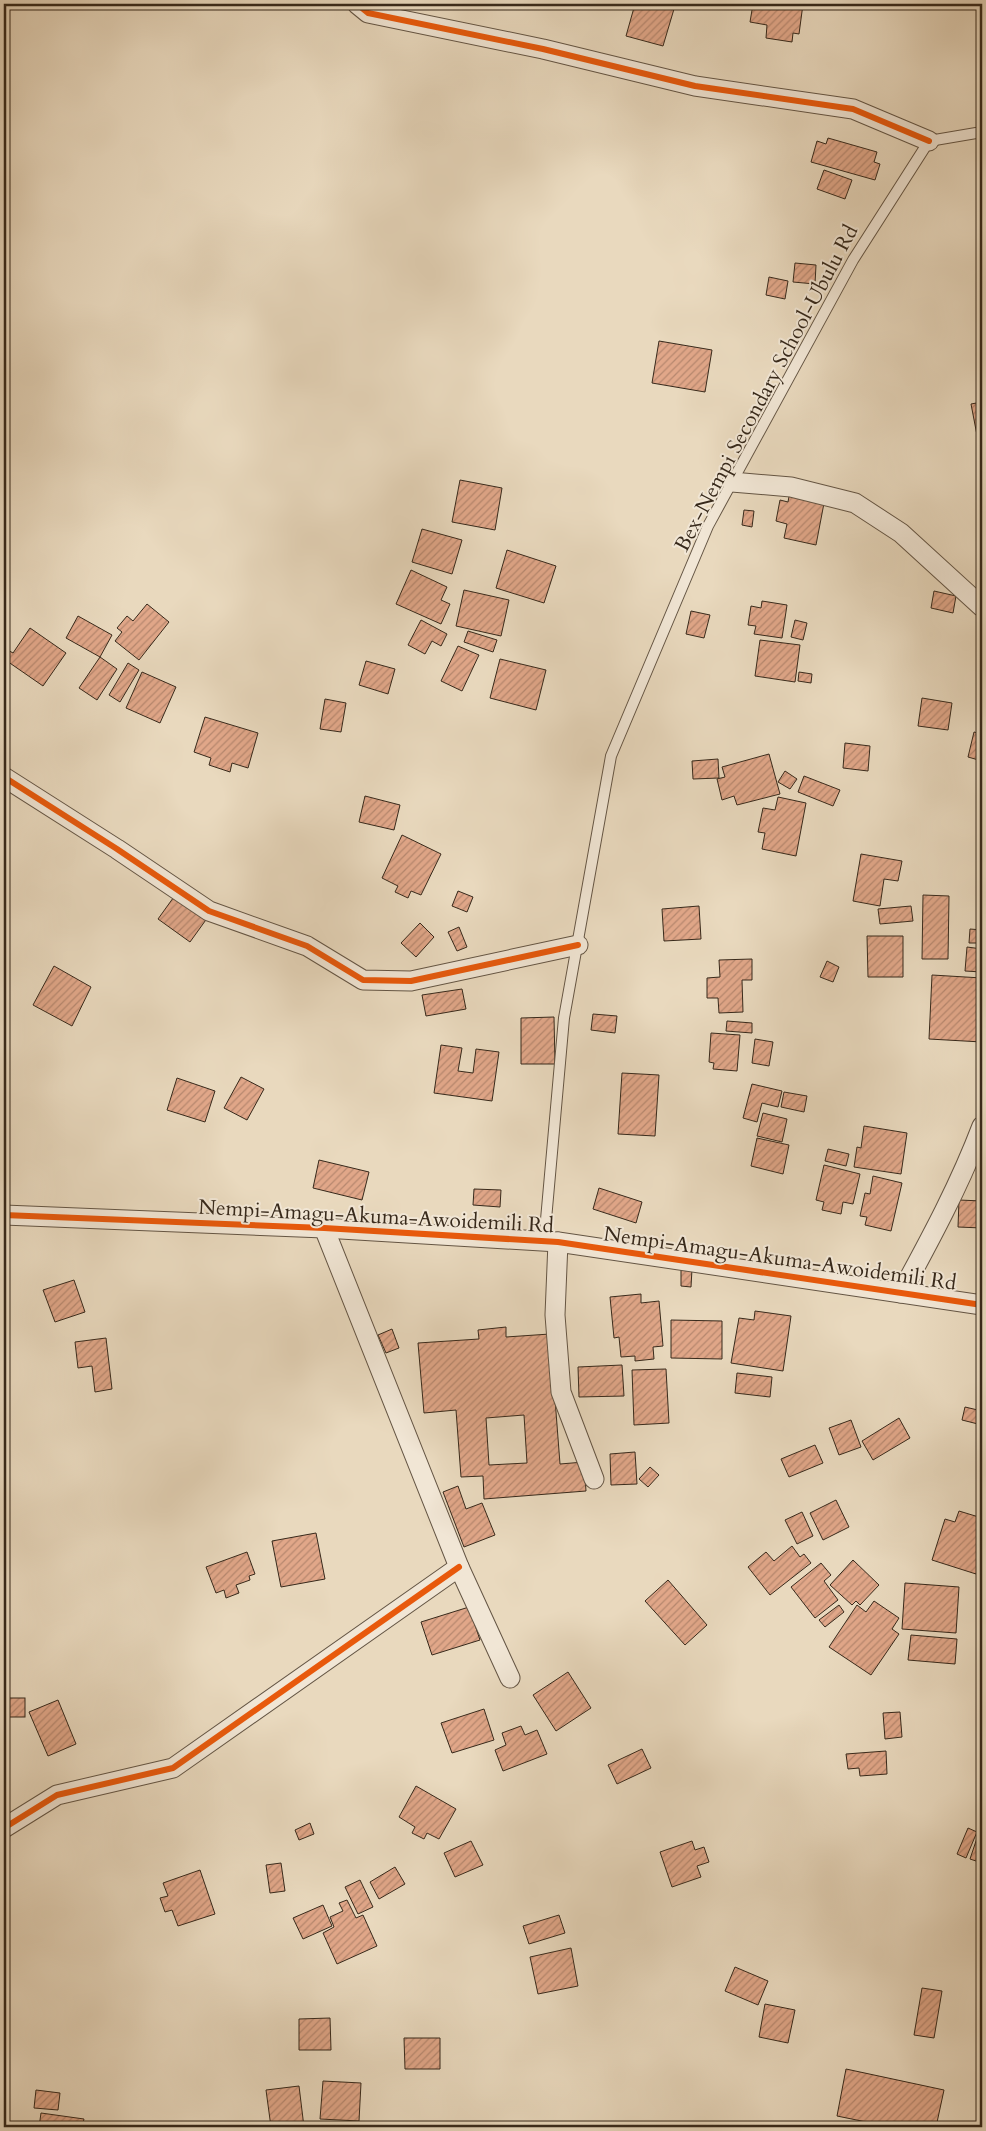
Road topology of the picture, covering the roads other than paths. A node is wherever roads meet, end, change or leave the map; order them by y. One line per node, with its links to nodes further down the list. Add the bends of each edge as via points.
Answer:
1 (357, 4): 3 (street, via 368,12 543,49 695,86 853,109)
2 (982, 132): 3 (lane)
3 (929, 141): 4 (lane, Bex-Nempi Secondary School-Ubulu Rd, via 853,260)
4 (732, 482): 5 (street, via 791,487 855,503 901,533); 7 (lane, Bex-Nempi Secondary School-Ubulu Rd, via 708,526 612,756)
5 (982, 608)
6 (4, 777): 7 (street, via 209,911 307,946 363,980 410,981)
7 (578, 945): 11 (lane, Bex-Nempi Secondary School-Ubulu Rd, via 564,1018)
8 (982, 1126): 12 (street, via 968,1162)
9 (4, 1215): 10 (street, Nempi-Amagu-Akuma-Awoidemili Rd)
10 (324, 1228): 11 (street, Nempi-Amagu-Akuma-Awoidemili Rd); 15 (street)
11 (551, 1242): 12 (street, Nempi-Amagu-Akuma-Awoidemili Rd); 14 (street, via 562,1392)
12 (901, 1293): 13 (street, Nempi-Amagu-Akuma-Awoidemili Rd)
13 (982, 1305)
14 (594, 1479)
15 (459, 1567): 16 (street); 17 (street, via 172,1768 57,1794)
16 (510, 1678)
17 (4, 1828)

